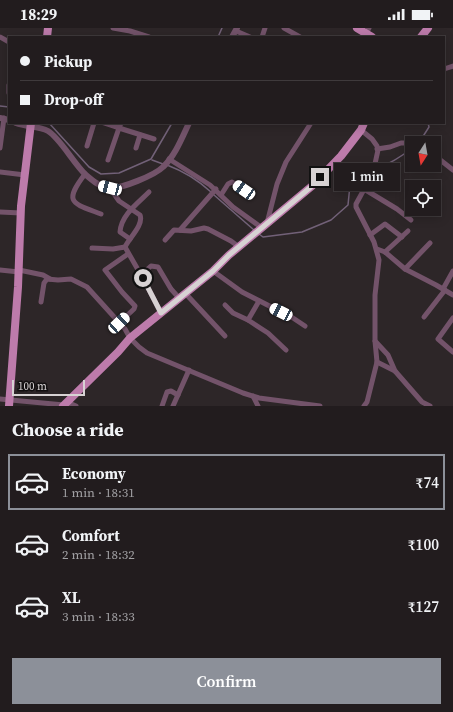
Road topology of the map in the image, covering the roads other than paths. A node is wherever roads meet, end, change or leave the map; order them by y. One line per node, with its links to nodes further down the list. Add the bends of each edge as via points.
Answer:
1 (113, 28): 7 (street)
2 (284, 28): 9 (street)
3 (357, 28): 6 (main road)
4 (428, 28): 10 (main road)
5 (237, 29): 8 (street)
6 (368, 34)
7 (146, 36)
8 (248, 36)
9 (298, 36)
10 (422, 36)
11 (4, 118): 23 (street)
12 (94, 124): 22 (street)
13 (109, 124): 17 (street)
14 (189, 124): 28 (street)
15 (309, 124): 44 (street, via 286,162)
16 (31, 125): 31 (street, via 49,132); 32 (main road)
17 (120, 126): 19 (street); 26 (street)
18 (363, 126): 25 (street); 44 (main road, via 341,156 312,186)
19 (140, 135): 20 (street); 24 (street)
20 (154, 139)
21 (405, 143): 25 (street)
22 (87, 146)
23 (0, 148)
24 (136, 148)
25 (377, 148): 35 (street, via 374,169)
26 (108, 160)
27 (441, 161): 29 (street)
28 (167, 163): 33 (street, via 153,175); 34 (street)
29 (453, 170)
30 (0, 172): 32 (street)
31 (85, 174): 33 (street); 42 (street, via 73,191 73,199 77,205)
32 (25, 175): 41 (main road)
33 (110, 188): 39 (street, via 115,196)
34 (216, 189): 37 (street); 45 (street)
35 (364, 189): 43 (street); 47 (street, via 356,207)
36 (149, 192): 39 (street)
37 (221, 195): 38 (street, via 232,182); 44 (street, via 233,207)
38 (251, 195)
39 (132, 209): 49 (street, via 140,215 141,220); 49 (street, via 124,218 120,229 122,234)
40 (0, 212): 41 (street)
41 (21, 213): 60 (main road)
42 (101, 214)
43 (411, 220)
44 (263, 227): 53 (main road)
45 (180, 230): 50 (street, via 174,230); 53 (street, via 208,229)
46 (408, 231): 48 (street)
47 (370, 234): 48 (street, via 385,224); 55 (street)
48 (402, 237): 56 (street)
49 (130, 239): 52 (street)
50 (165, 240)
51 (430, 243): 58 (street)
52 (125, 247): 54 (street, via 113,250); 57 (street)
53 (239, 247): 61 (main road)
54 (92, 248)
55 (377, 249): 56 (street); 79 (street, via 379,260 375,295)
56 (385, 252): 58 (street)
57 (128, 254): 63 (street); 75 (street, via 105,270 135,306)
58 (405, 269): 65 (street)
59 (0, 270): 60 (street)
60 (19, 271): 64 (street, via 43,275); 88 (main road)
61 (213, 271): 67 (main road); 68 (street)
62 (453, 271): 65 (street)
63 (141, 275): 67 (street, via 152,266 158,267 171,289); 71 (street)
64 (50, 279): 69 (street, via 44,283); 75 (street, via 71,279 83,284)
65 (444, 290): 66 (street); 72 (street)
66 (453, 295)
67 (182, 296): 71 (main road); 77 (street)
68 (259, 301): 74 (street); 76 (street)
69 (41, 302)
70 (225, 305): 74 (street, via 233,313)
71 (161, 313): 78 (main road)
72 (424, 317)
73 (453, 318): 81 (street, via 438,340)
74 (248, 320): 80 (street, via 268,333)
75 (119, 323): 78 (street)
76 (305, 326)
77 (225, 336)
78 (130, 338): 83 (street, via 147,353); 89 (main road)
79 (375, 341): 82 (street); 84 (street, via 388,355)
80 (286, 350)
81 (453, 352)
82 (377, 362): 84 (street); 95 (street)
83 (189, 370): 85 (street); 86 (street)
84 (395, 371): 96 (street, via 422,402)
85 (178, 394): 91 (street, via 168,392); 92 (street)
86 (253, 396): 93 (street); 94 (street)
87 (0, 399): 88 (street)
88 (10, 403): 89 (street)
89 (65, 404): 90 (street)
90 (76, 406)
91 (162, 406)
92 (172, 406)
93 (258, 406)
94 (320, 406)
95 (364, 406)
96 (430, 406)

